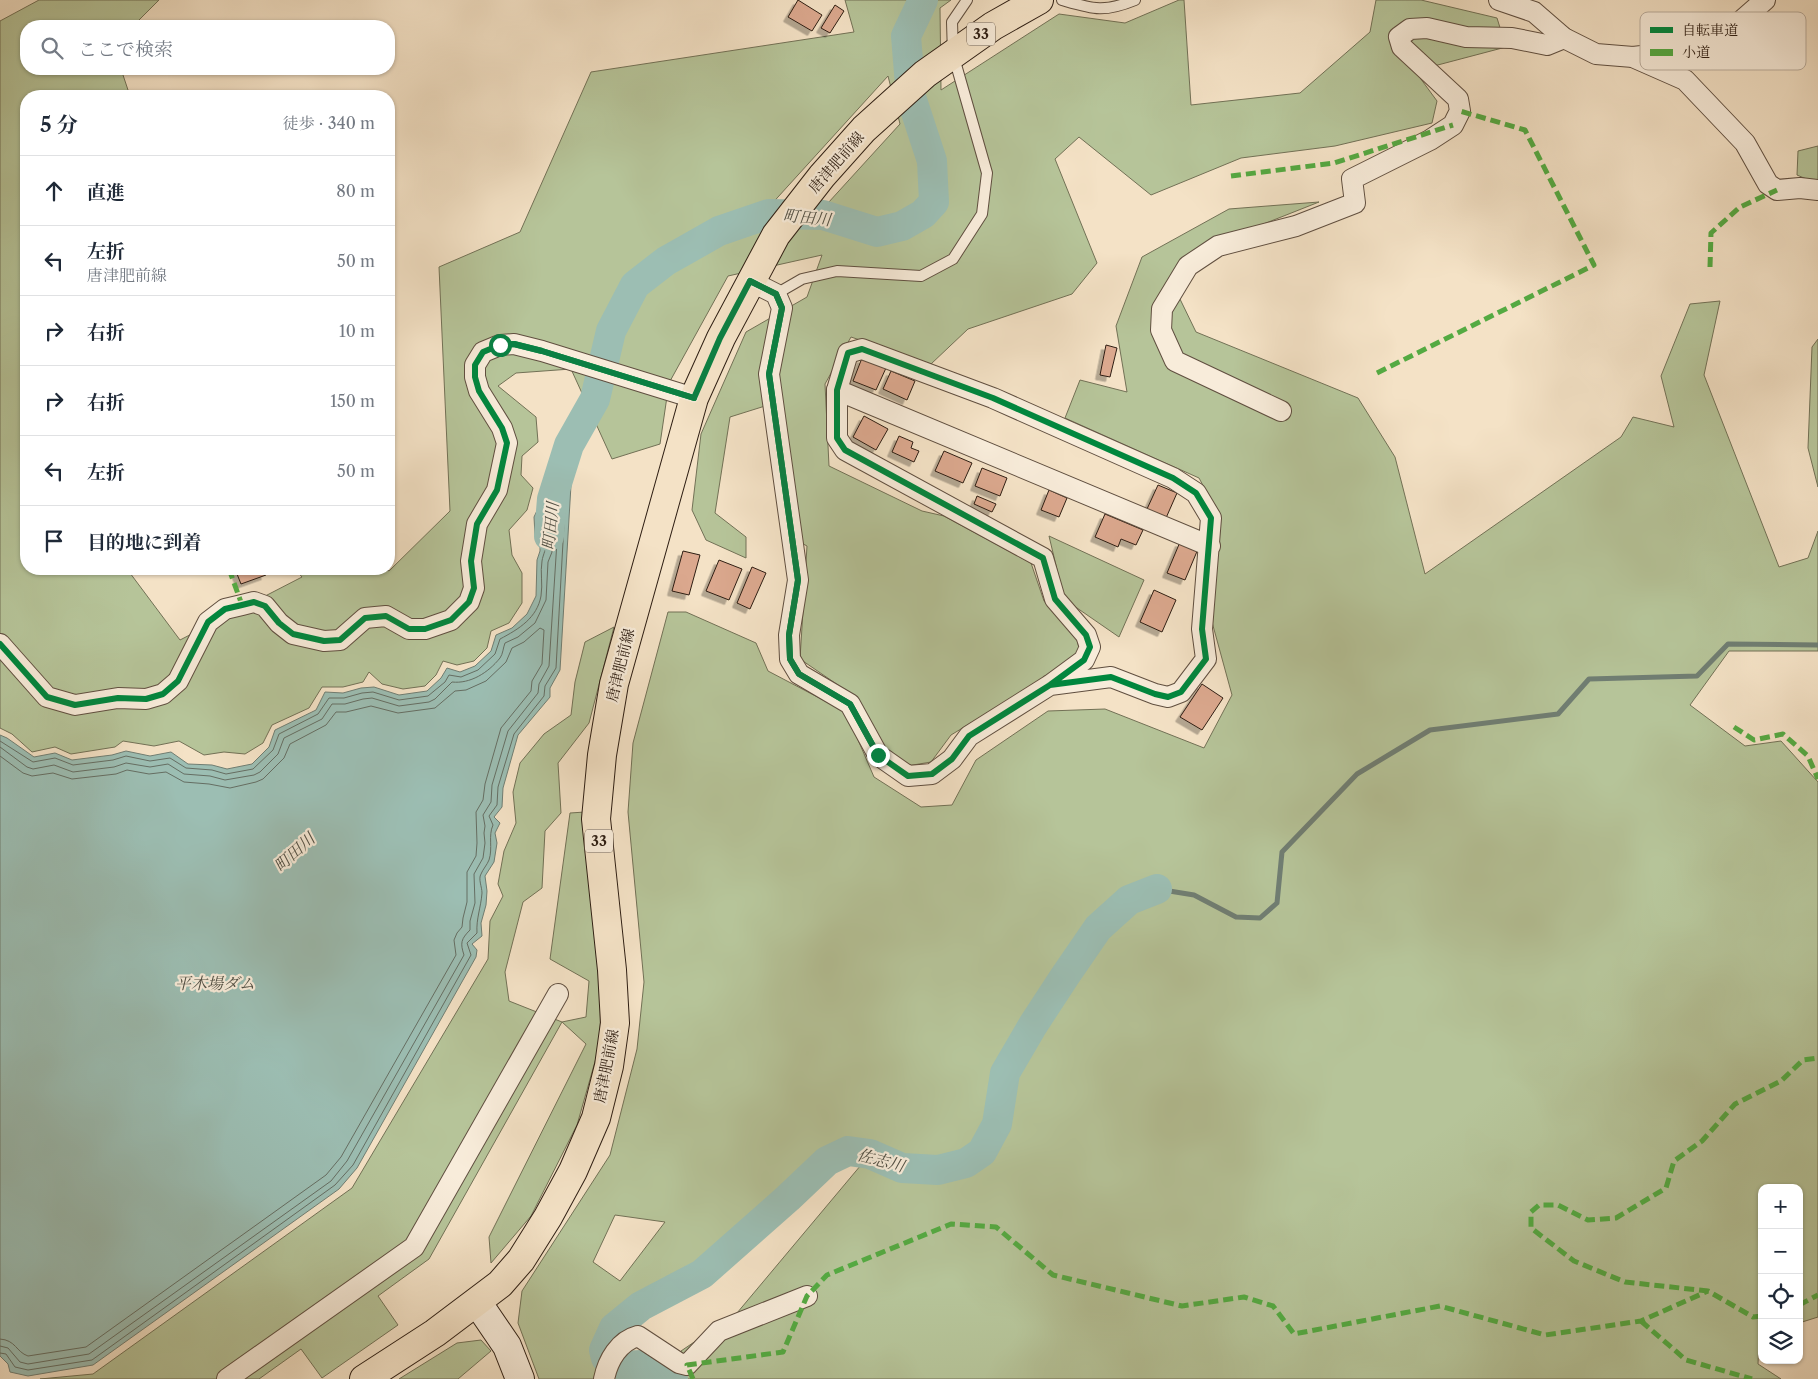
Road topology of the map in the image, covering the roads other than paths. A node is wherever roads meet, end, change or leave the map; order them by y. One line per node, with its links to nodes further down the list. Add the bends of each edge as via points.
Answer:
1 (968, 0): 9 (lane, via 952,22)
2 (1039, 0): 9 (main road, 唐津肥前線 / 33)
3 (1062, 0): 4 (lane, via 1093,10 1118,7)
4 (1135, 0)
5 (1499, 0): 8 (street, via 1534,12)
6 (1765, 0): 7 (street)
7 (1751, 12)
8 (1564, 38): 11 (street, via 1596,54); 19 (street, via 1547,45 1512,38 1466,37 1427,28 1410,28 1400,37 1402,47 1458,100 1460,111 1453,125 1352,179 1355,203 1296,226 1218,246 1188,266 1162,310 1160,330 1175,361)
9 (953, 54): 15 (main road, 唐津肥前線 / 33, via 864,129 776,235); 16 (lane, via 986,173 982,214 953,259 921,276 837,271 802,279)
10 (1640, 56): 11 (street)
11 (1633, 57): 12 (street)
12 (1640, 60)
13 (1662, 70): 14 (street, via 1685,80 1745,143 1768,184 1777,190)
14 (1818, 190)
15 (750, 281): 16 (street); 18 (main road, 唐津肥前線 / 33, via 720,338)
16 (776, 294): 22 (street, via 782,308 769,374 798,580 789,635 790,659 799,674 850,704 878,755 908,776 932,774 952,759 969,736)
17 (837, 390): 20 (street); 20 (street, via 848,353 862,348 993,398 1173,478 1196,493 1212,518); 22 (street, via 837,438 845,450 1043,558 1055,599 1086,635 1090,647 1084,660)
18 (682, 395): 21 (street, via 514,344 500,345 483,352 475,365 475,377 479,391 502,428 507,443 498,490 477,524 471,561 474,588 469,602 450,620 426,629 409,629 386,616 365,618 340,640 324,641 293,634 265,606 254,602 225,609 208,622 178,681 163,694 146,699 118,698 76,705 48,697); 25 (main road, 唐津肥前線 / 33, via 614,684 602,755 596,819 614,997 615,1023 609,1066 596,1118 548,1217 521,1260)
19 (1280, 411)
20 (1210, 546): 22 (street, via 1202,629 1206,659 1181,692 1168,697 1111,677)
21 (0, 644)
22 (1050, 685)
23 (558, 994): 27 (street, via 414,1247)
24 (807, 1296): 26 (street, via 719,1331 687,1365 638,1336 630,1338 616,1350)
25 (478, 1302): 28 (main road, 唐津肥前線 / 33); 29 (street, via 507,1346)
26 (605, 1375)
27 (226, 1379)
28 (364, 1379)
29 (520, 1379)

